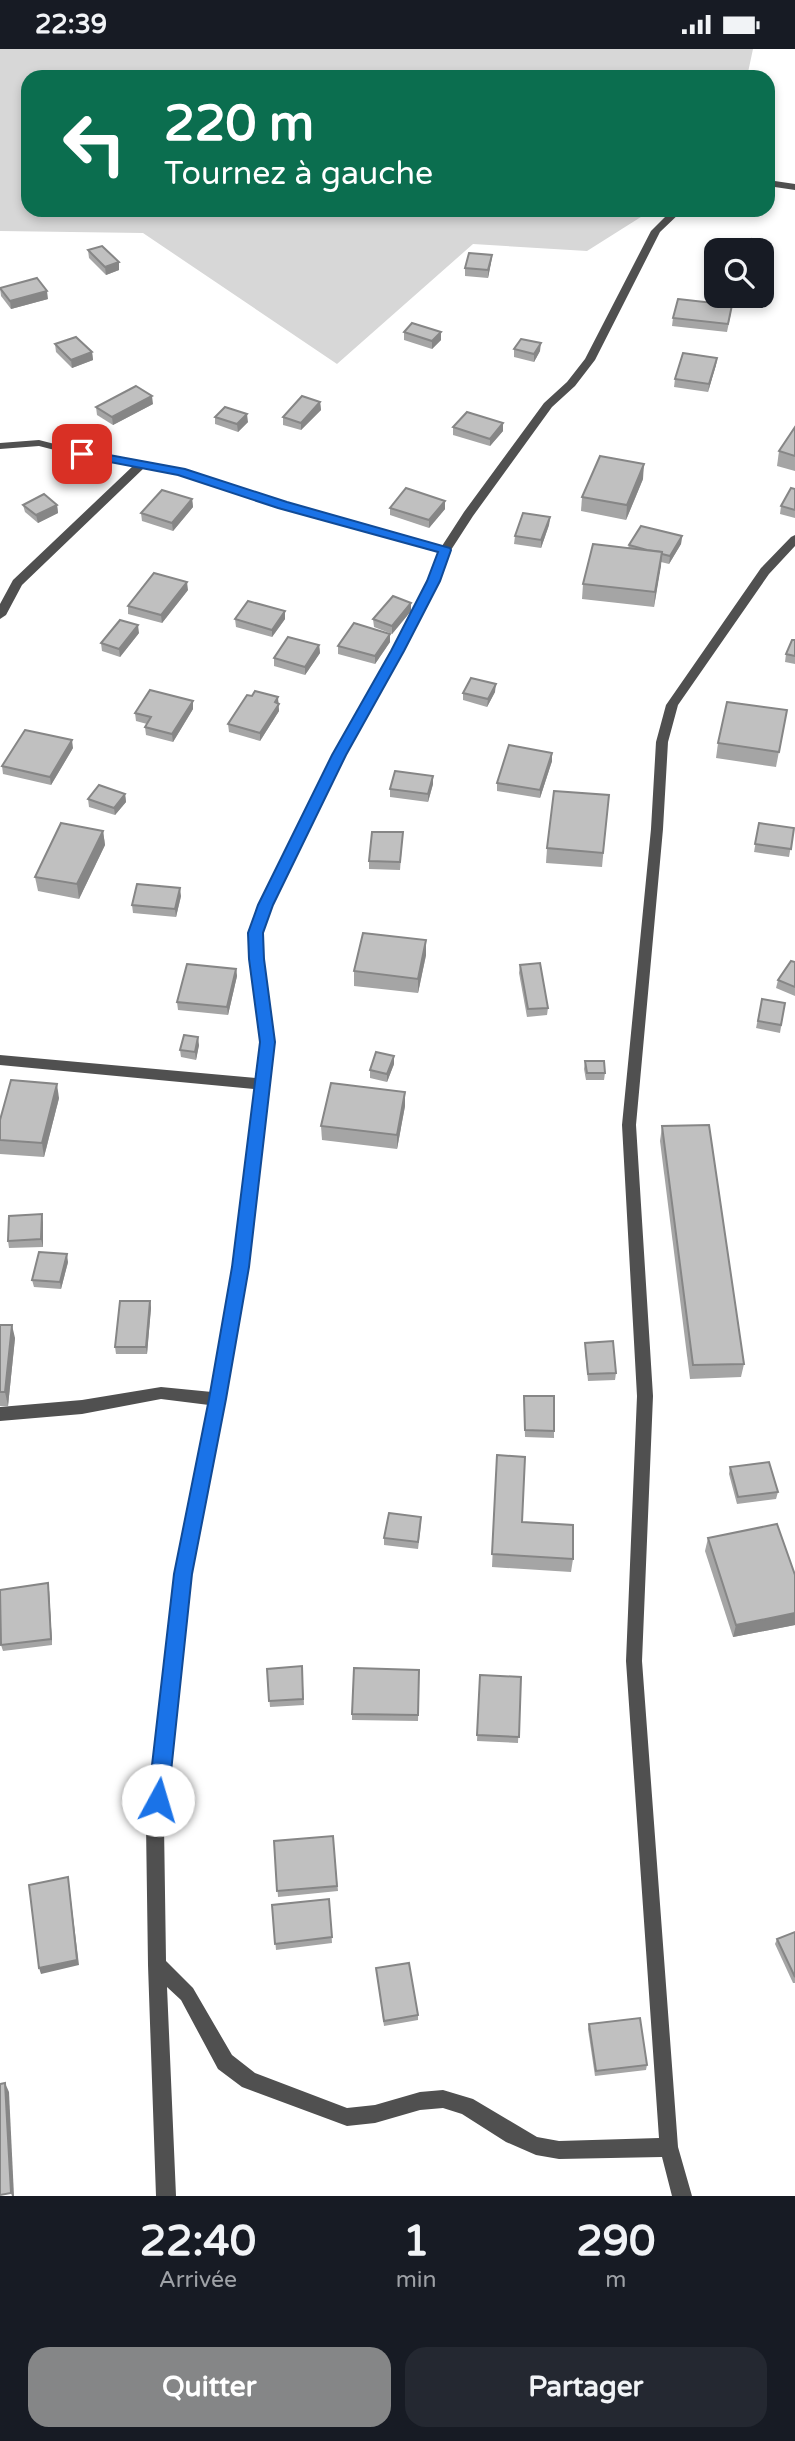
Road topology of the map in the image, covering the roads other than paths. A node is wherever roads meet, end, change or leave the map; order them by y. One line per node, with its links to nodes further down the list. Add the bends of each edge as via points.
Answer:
1 (775, 184): 2 (street)
2 (795, 187)
3 (671, 217): 7 (street, via 656,231 590,360 548,405)
4 (0, 446): 5 (street, via 39,443)
5 (143, 463): 7 (street); 8 (street, via 18,583)
6 (795, 539): 14 (street, via 765,571 672,705 662,742 629,1125 645,1396 635,1661)
7 (445, 550): 10 (street, via 398,651 339,755 256,933 267,1042)
8 (0, 615)
9 (0, 1060): 10 (street)
10 (262, 1084): 11 (street, via 240,1267)
11 (218, 1399): 12 (street, via 161,1393 82,1407); 13 (street, via 183,1574 157,1812)
12 (0, 1414)
13 (157, 1965): 14 (street, via 187,1994 225,2061 249,2080 348,2117 443,2099 467,2106 536,2146 559,2150); 15 (street)
14 (669, 2147): 16 (street)
15 (166, 2196)
16 (682, 2196)

